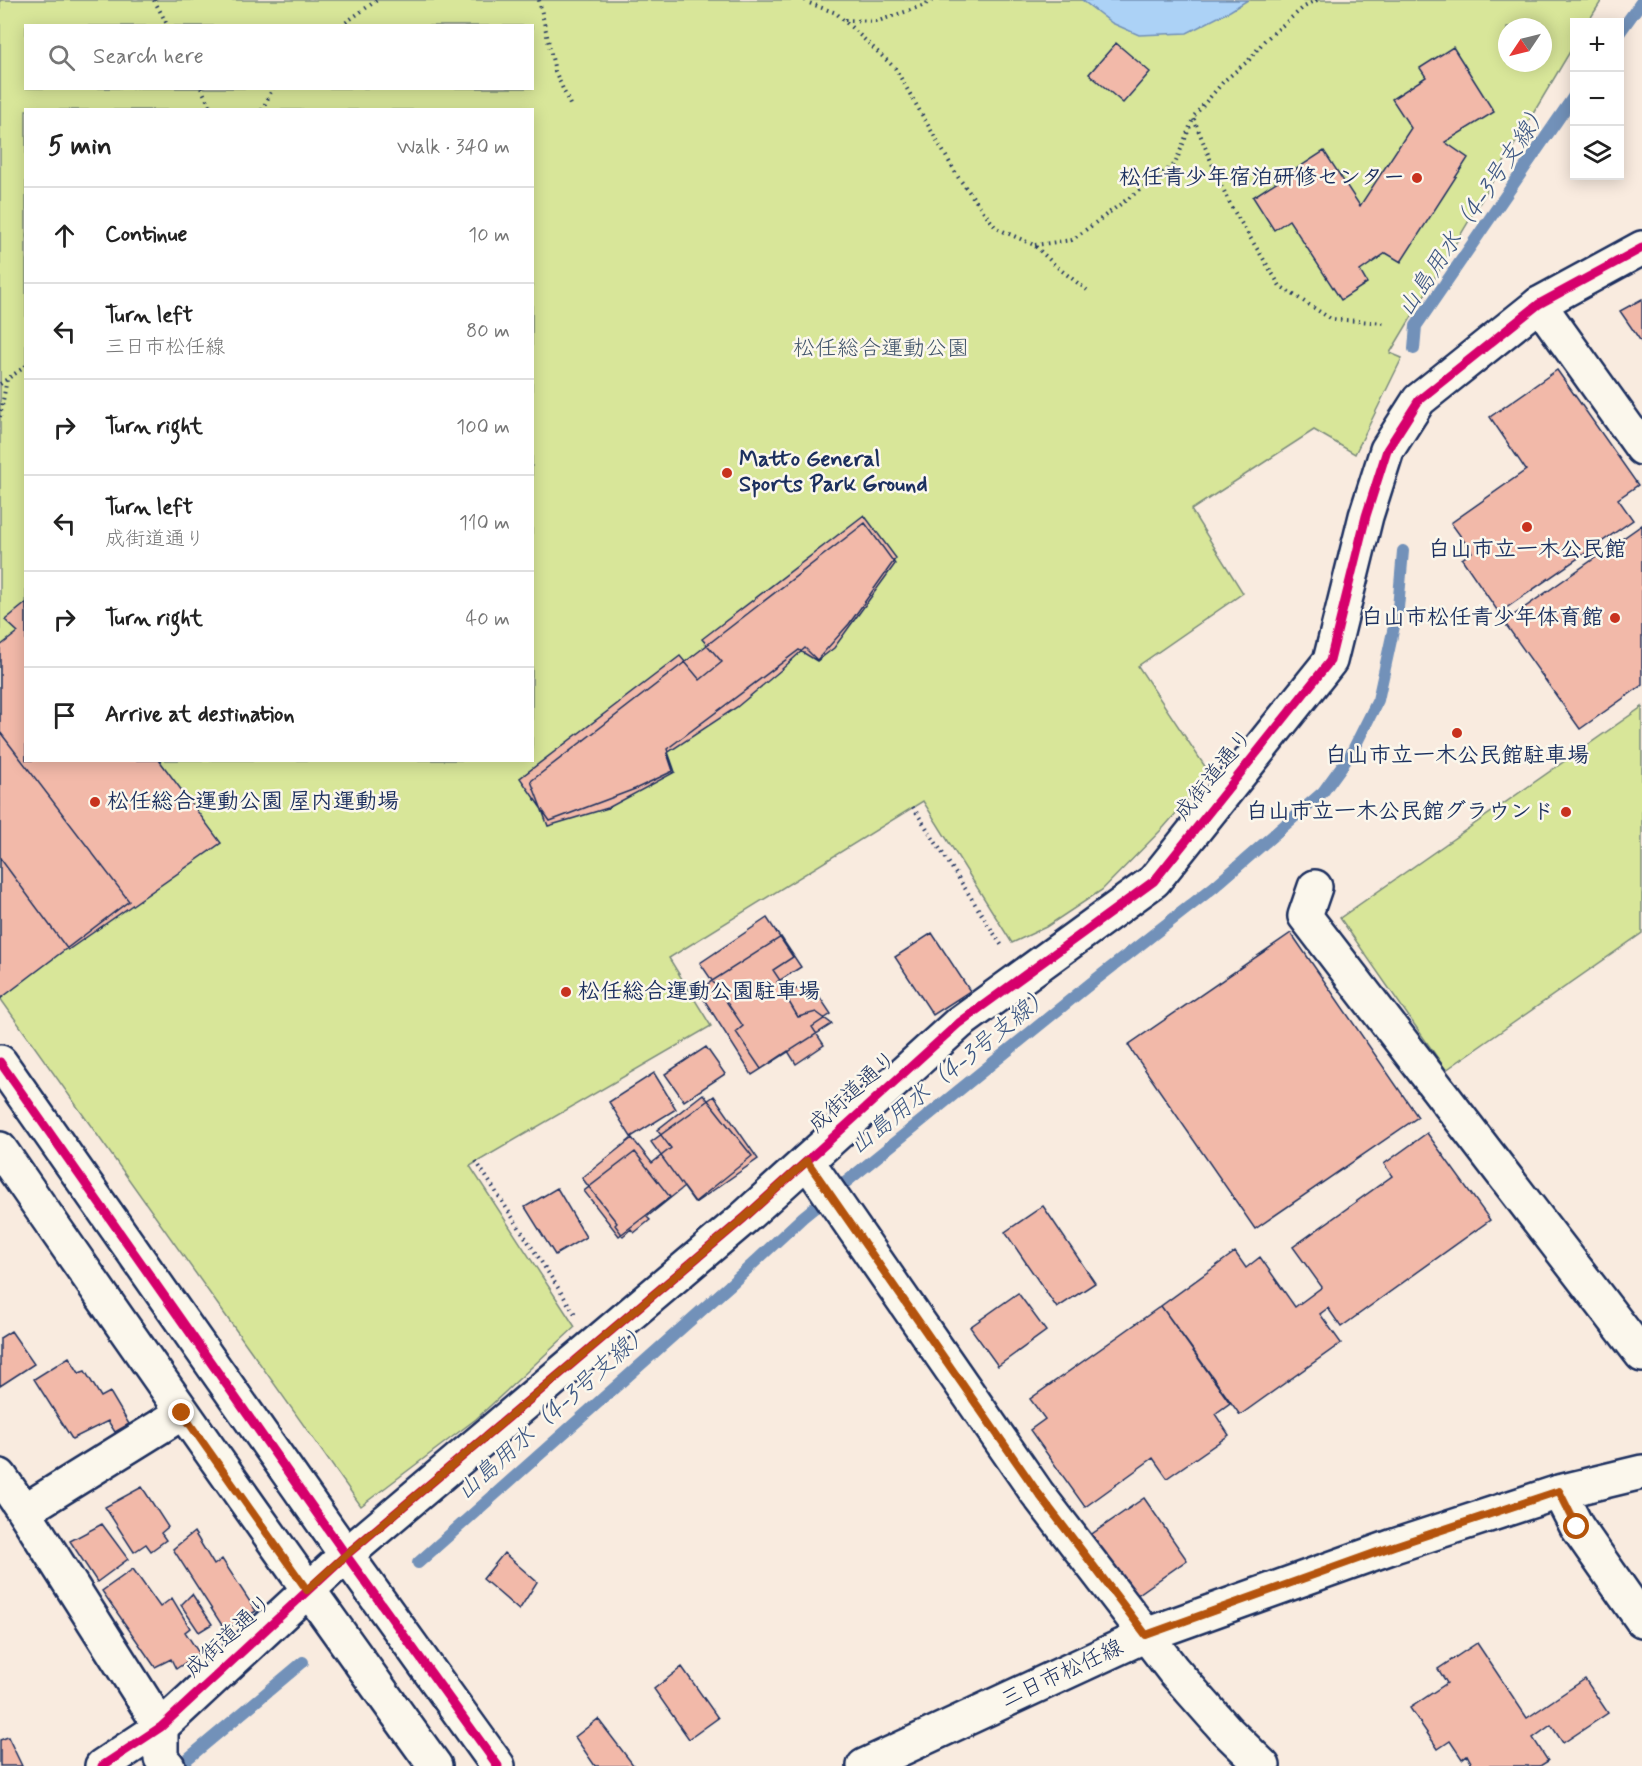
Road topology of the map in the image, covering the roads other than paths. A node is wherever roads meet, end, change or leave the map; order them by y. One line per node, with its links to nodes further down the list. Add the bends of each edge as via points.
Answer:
1 (1642, 248): 2 (street, 成街道通り)
2 (1539, 304): 3 (street); 7 (street, 成街道通り, via 1419,400 1387,450 1366,516 1330,661 1154,881 959,1023)
3 (1642, 448)
4 (1315, 887): 8 (street, via 1305,916)
5 (0, 1062): 14 (street)
6 (0, 1149): 9 (street)
7 (807, 1161): 14 (street, 成街道通り); 17 (street, via 1038,1493)
8 (1642, 1355)
9 (182, 1413): 13 (street); 15 (street)
10 (1642, 1472): 12 (street, 三日市松任線)
11 (0, 1476): 13 (street)
12 (1559, 1491): 16 (street, via 1577,1527); 17 (street, 三日市松任線)
13 (24, 1511): 18 (street)
14 (346, 1555): 15 (street, 成街道通り); 22 (street)
15 (307, 1590): 18 (street, 成街道通り); 21 (street)
16 (1642, 1620)
17 (1146, 1635): 19 (street, 三日市松任線); 23 (street, via 1226,1730)
18 (163, 1750): 20 (street, 成街道通り)
19 (878, 1763)
20 (102, 1766)
21 (435, 1766)
22 (498, 1766)
23 (1263, 1766)

